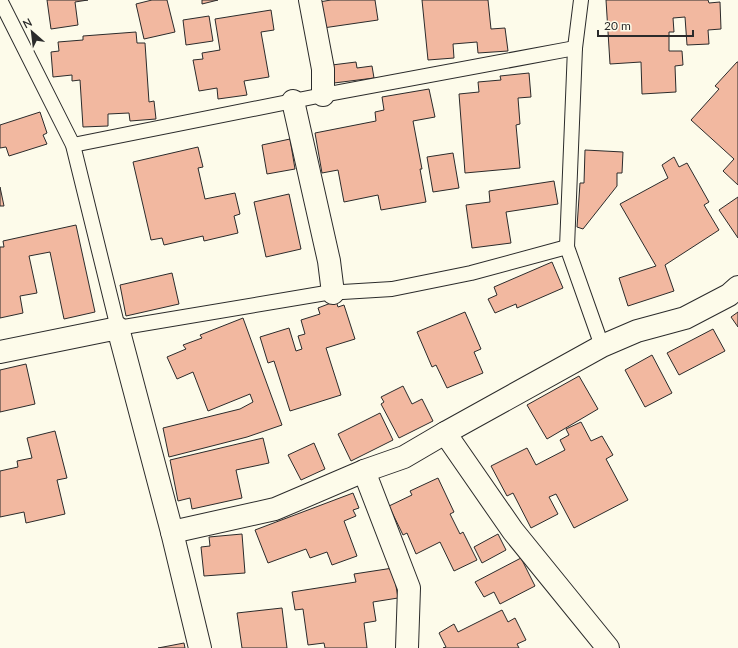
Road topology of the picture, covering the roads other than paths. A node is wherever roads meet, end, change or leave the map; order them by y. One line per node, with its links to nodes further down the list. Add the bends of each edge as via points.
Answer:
1 (0, 0): 7 (lane)
2 (310, 0): 5 (street, via 323,69)
3 (582, 0): 4 (lane)
4 (575, 48): 5 (lane); 8 (lane)
5 (323, 95): 6 (lane)
6 (293, 101): 7 (lane); 10 (street, via 329,261)
7 (73, 145): 11 (lane)
8 (567, 247): 10 (lane, via 471,273 392,289); 12 (lane)
9 (738, 287): 12 (street, via 729,295 685,318 637,331)
10 (333, 293): 11 (lane)
11 (118, 328): 13 (street); 16 (street)
12 (602, 346): 14 (street)
13 (0, 352)
14 (445, 433): 15 (street, via 404,457); 19 (street, via 513,531)
15 (364, 471): 16 (street, via 275,509); 18 (street, via 409,588)
16 (172, 532): 17 (street)
17 (200, 648)
18 (407, 648)
19 (608, 648)

